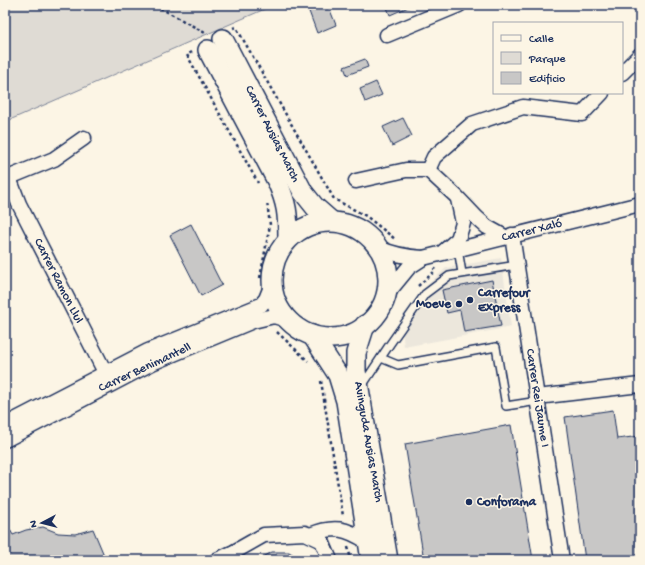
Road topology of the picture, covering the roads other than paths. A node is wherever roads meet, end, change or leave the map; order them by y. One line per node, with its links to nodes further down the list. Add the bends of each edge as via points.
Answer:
1 (459, 5): 2 (street)
2 (387, 35)
3 (640, 55): 4 (street)
4 (623, 72)
5 (601, 94): 7 (street, via 582,114 523,107 472,124)
6 (84, 138): 8 (street, via 54,159)
7 (431, 163): 9 (street); 10 (street)
8 (7, 179): 26 (street, Carrer Ramon Llul)
9 (356, 181)
10 (457, 197): 13 (street, via 486,227); 17 (street, via 463,223 458,239)
11 (640, 204): 13 (street, Carrer Xaló)
12 (331, 222): 14 (main road, via 308,226); 14 (main road, Carrer Ausias March, via 303,192 218,38 284,198 287,208); 15 (main road, via 358,229 370,237)
13 (509, 236): 16 (street, Carrer Xaló); 18 (street, Carrer Rei Jaume I)
14 (288, 240): 20 (main road, via 276,260)
15 (379, 248): 17 (street, Carrer Xaló, via 405,257); 21 (main road, via 386,263)
16 (458, 249): 17 (street, Carrer Xaló); 19 (lane)
17 (432, 256): 21 (street, Carrer Xaló, via 409,267)
18 (517, 265): 19 (lane); 29 (street, Carrer Rei Jaume I)
19 (462, 274): 25 (lane, via 449,276 426,294)
20 (272, 284): 22 (main road, via 281,310); 26 (street, Carrer Benimantell, via 261,305 148,352)
21 (386, 295): 23 (main road, via 374,317)
22 (290, 321): 24 (main road); 26 (street, Carrer Benimantell, via 274,316 252,321 152,363)
23 (365, 325): 24 (main road, via 340,337); 28 (main road, Avinguda Ausias March, via 356,353)
24 (312, 335): 33 (main road, Avinguda Ausias March, via 338,375 346,401)
25 (381, 358): 28 (lane); 29 (lane, via 398,365 496,347 506,406)
26 (108, 378): 30 (street, Carrer Benimantell); 31 (street, Carrer Benimantell)
27 (640, 385): 29 (street)
28 (359, 391): 37 (main road, Avinguda Ausias March)
29 (537, 399): 38 (street, Carrer Rei Jaume I)
30 (5, 425)
31 (5, 440)
32 (310, 535): 33 (street, via 324,529 336,529 354,533); 34 (street, via 264,535); 35 (street, via 322,541)
33 (368, 542): 36 (main road, Avinguda Ausias March)
34 (217, 560)
35 (330, 560)
36 (371, 560)
37 (388, 560)
38 (562, 560)

